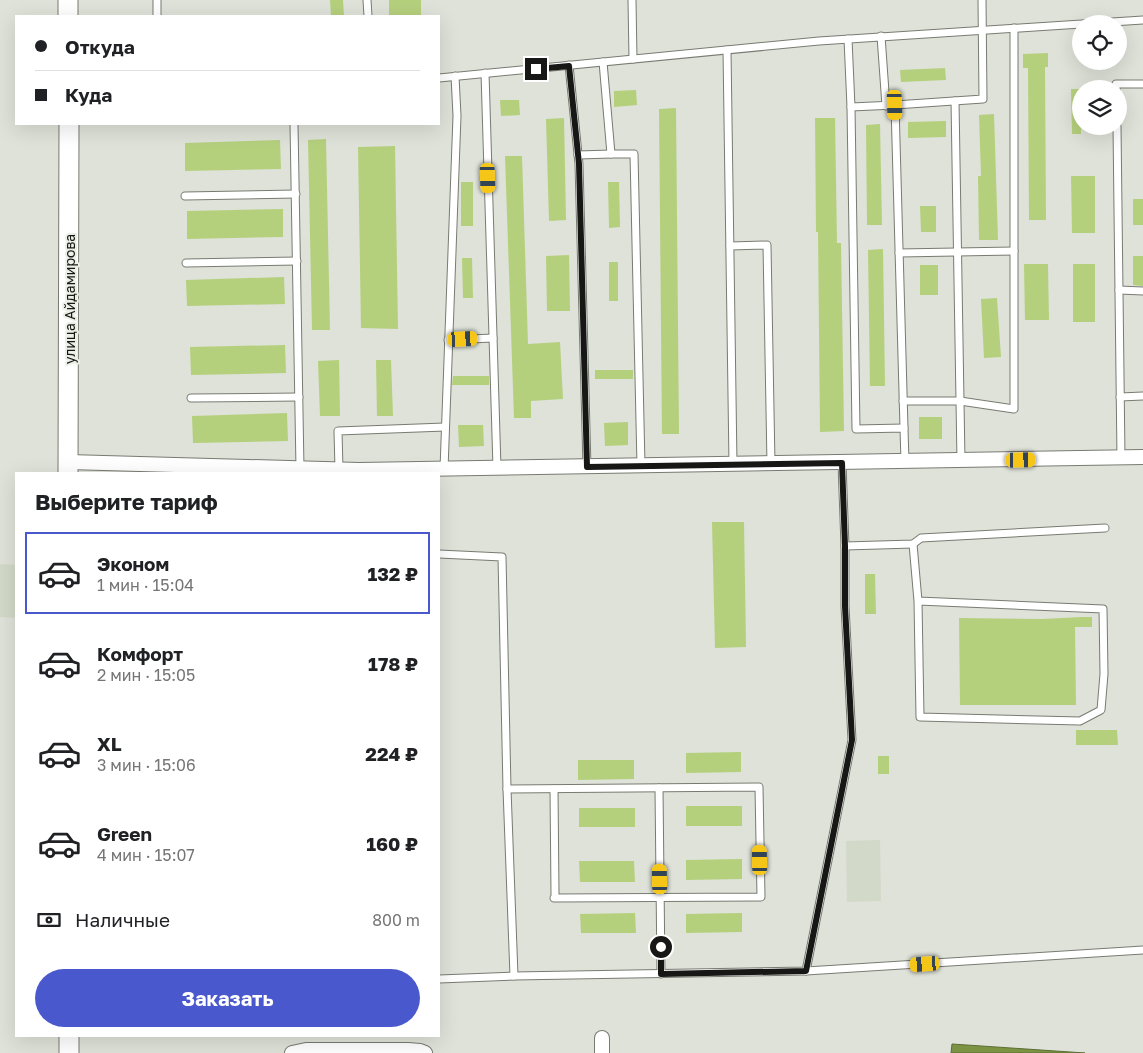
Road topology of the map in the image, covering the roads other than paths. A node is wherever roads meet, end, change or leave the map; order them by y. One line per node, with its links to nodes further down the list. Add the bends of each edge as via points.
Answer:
1 (68, 0): 6 (main road)
2 (157, 0): 7 (lane)
3 (367, 0): 8 (lane)
4 (632, 0): 15 (lane)
5 (982, 0): 11 (lane)
6 (68, 15)
7 (157, 15)
8 (368, 15)
9 (1143, 20): 10 (lane)
10 (1014, 28): 11 (lane); 35 (lane)
11 (982, 30): 12 (lane); 23 (lane, via 983,99)
12 (881, 36): 13 (lane); 25 (lane)
13 (848, 39): 14 (lane); 26 (lane)
14 (727, 50): 15 (lane); 34 (lane)
15 (633, 59): 16 (lane)
16 (603, 62): 17 (lane); 30 (lane)
17 (569, 66): 18 (lane); 31 (lane)
18 (485, 74): 19 (lane); 42 (lane)
19 (455, 76): 20 (lane); 43 (lane, via 457,116)
20 (440, 78)
21 (1127, 84): 22 (lane)
22 (1143, 84)
23 (956, 101): 24 (lane); 36 (lane)
24 (895, 105): 25 (lane); 37 (lane)
25 (886, 106): 26 (lane)
26 (851, 107): 51 (lane, via 856,429)
27 (69, 125): 61 (main road, улица Айдамирова)
28 (294, 125): 32 (lane)
29 (1117, 135): 40 (lane)
30 (611, 154): 31 (lane); 59 (lane, via 634,154)
31 (578, 155): 60 (lane)
32 (296, 194): 33 (lane); 38 (lane)
33 (185, 196)
34 (730, 246): 57 (lane, via 767,246); 58 (lane)
35 (1014, 251): 36 (lane); 48 (lane, via 1014,408)
36 (958, 253): 37 (lane); 48 (lane)
37 (899, 254): 49 (lane)
38 (297, 261): 39 (lane); 45 (lane)
39 (186, 263)
40 (1119, 290): 41 (lane); 46 (lane)
41 (1143, 291)
42 (493, 338): 43 (lane); 62 (lane)
43 (448, 340): 50 (lane)
44 (1143, 396): 46 (lane)
45 (299, 397): 47 (lane); 63 (lane)
46 (1120, 397): 53 (lane)
47 (191, 398)
48 (960, 401): 49 (lane); 54 (lane)
49 (903, 402): 51 (lane)
50 (445, 427): 64 (lane); 66 (lane, via 338,431)
51 (904, 428): 55 (lane)
52 (1143, 457): 53 (street)
53 (1121, 458): 54 (street)
54 (961, 461): 55 (street)
55 (905, 462): 56 (street)
56 (842, 463): 57 (street); 70 (lane)
57 (771, 464): 58 (street)
58 (733, 465): 59 (street)
59 (641, 466): 60 (street)
60 (587, 467): 62 (street)
61 (68, 468): 65 (street)
62 (497, 468): 64 (street)
63 (300, 469): 65 (street); 66 (street)
64 (444, 469): 67 (street)
65 (183, 470)
66 (339, 470): 67 (street)
67 (359, 472)
68 (1105, 528): 69 (lane, via 921,538)
69 (913, 544): 70 (lane); 72 (lane)
70 (845, 546): 78 (lane, via 852,740)
71 (440, 554): 74 (lane, via 502,558)
72 (918, 601): 72 (lane, via 1103,609 1101,710 1080,721 920,718)
73 (659, 788): 75 (lane); 76 (lane); 76 (lane, via 759,787 761,897)
74 (507, 789): 75 (lane); 80 (lane)
75 (554, 789): 76 (lane, via 554,896)
76 (660, 897): 79 (lane)
77 (1143, 950): 78 (lane)
78 (806, 971): 79 (lane)
79 (661, 974): 80 (lane)
80 (514, 976): 81 (lane)
81 (440, 979)
82 (69, 1037): 84 (main road)
83 (602, 1038): 87 (street)
84 (69, 1053)
85 (292, 1053): 86 (street, via 306,1050 408,1050)
86 (425, 1053)
87 (602, 1053)

